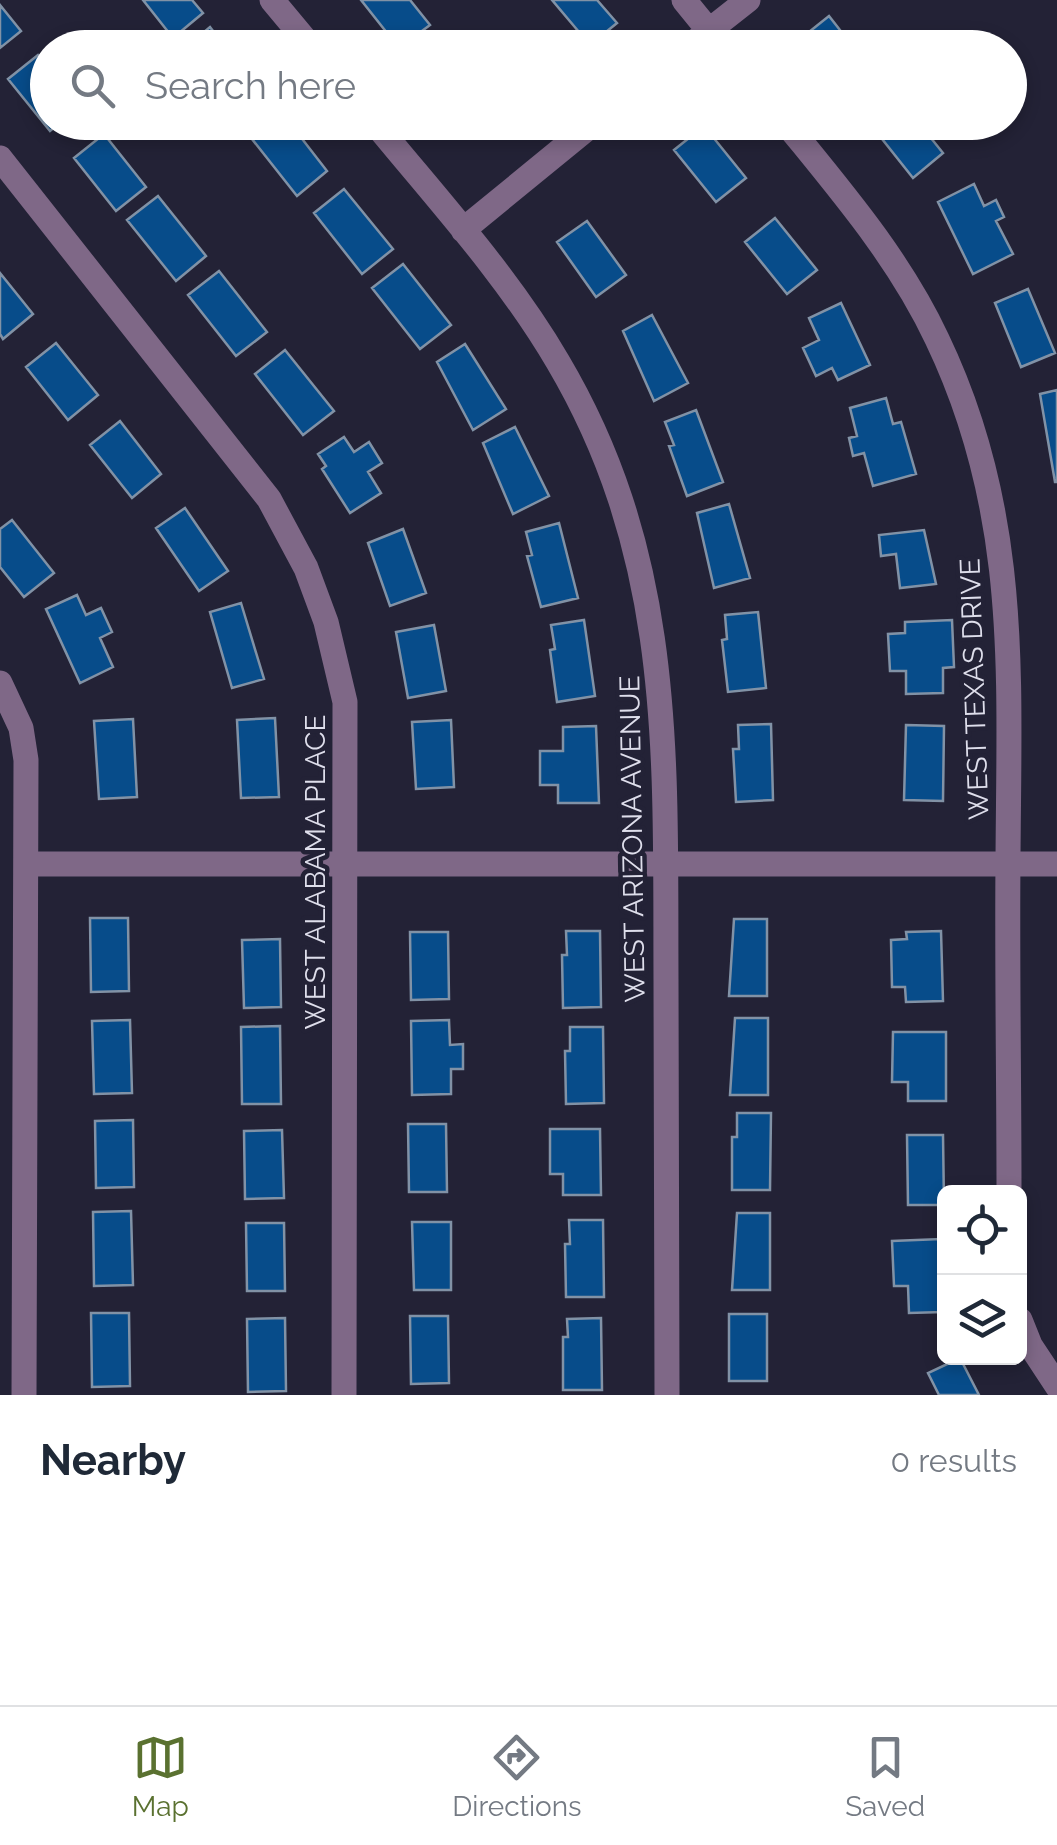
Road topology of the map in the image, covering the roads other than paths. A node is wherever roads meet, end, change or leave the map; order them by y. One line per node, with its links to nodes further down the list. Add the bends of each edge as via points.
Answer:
1 (272, 0): 4 (street)
2 (684, 0): 5 (street)
3 (748, 0): 6 (street)
4 (297, 30)
5 (709, 30)
6 (723, 30)
7 (389, 140): 11 (street, WEST ARIZONA AVENUE)
8 (573, 140): 11 (street)
9 (799, 140): 16 (street, WEST TEXAS DRIVE, via 907,282 938,341 989,486 1008,593)
10 (0, 158): 14 (street, WEST ALABAMA PLACE, via 244,463 306,568 345,702)
11 (463, 230): 15 (street, WEST ARIZONA AVENUE, via 559,363 621,500 660,673)
12 (0, 683): 13 (street, via 26,760)
13 (28, 864): 14 (street); 21 (street)
14 (346, 864): 15 (street); 22 (street, WEST ALABAMA PLACE)
15 (666, 864): 16 (street); 23 (street, WEST ARIZONA AVENUE)
16 (1008, 864): 17 (street); 18 (street, WEST TEXAS DRIVE)
17 (1057, 864)
18 (1009, 1185)
19 (1027, 1338): 20 (street)
20 (1057, 1386)
21 (24, 1395)
22 (344, 1395)
23 (667, 1395)

